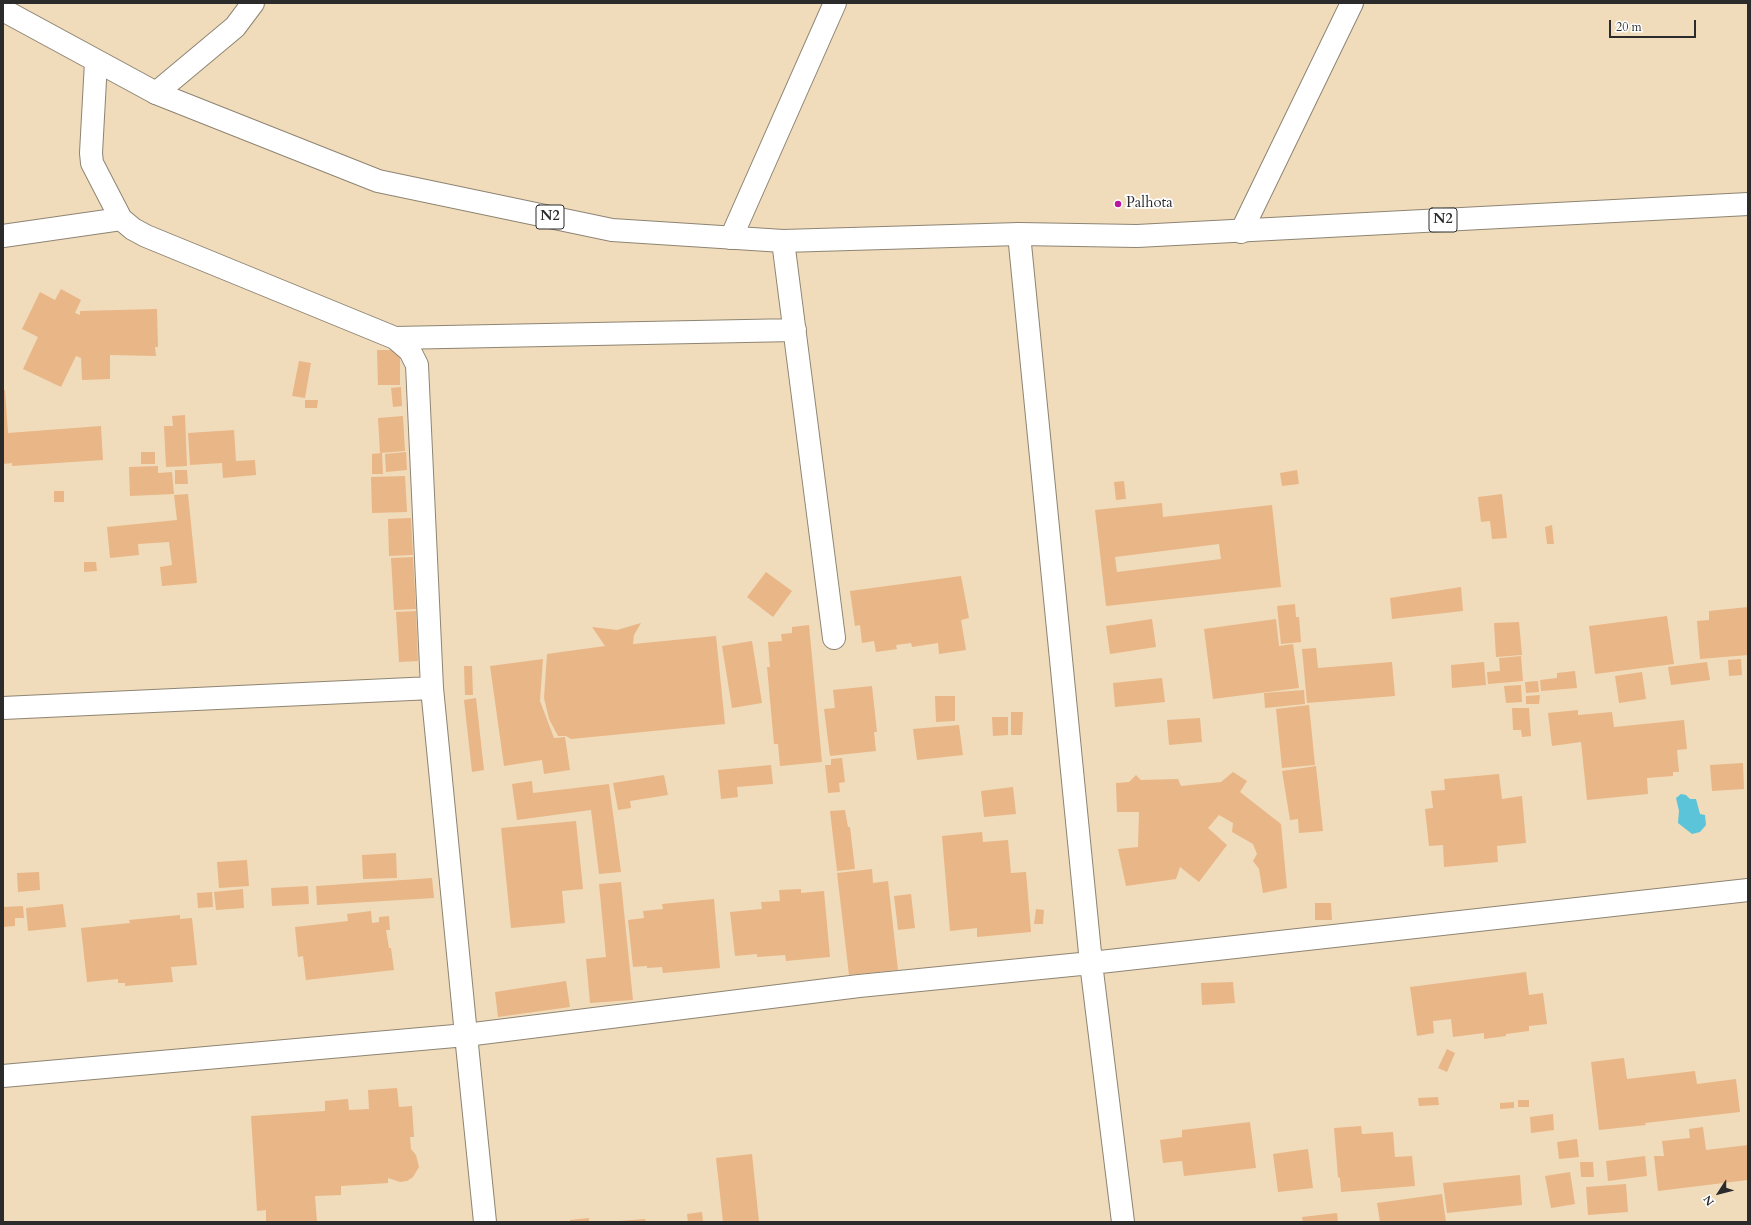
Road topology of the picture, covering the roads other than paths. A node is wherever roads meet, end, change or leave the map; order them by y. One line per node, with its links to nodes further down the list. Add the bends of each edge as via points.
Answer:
1 (253, 3): 6 (street, via 235,27)
2 (835, 3): 12 (street)
3 (1352, 3): 9 (street)
4 (3, 10): 5 (street, N2)
5 (96, 62): 6 (street, N2); 8 (street, via 92,163)
6 (156, 93): 12 (street, N2, via 378,181 612,230)
7 (1748, 204): 9 (street, N2)
8 (122, 219): 11 (street); 15 (street, via 133,230 146,236)
9 (1241, 232): 10 (street, N2, via 1137,236)
10 (1019, 234): 13 (street, N2); 20 (street)
11 (3, 236)
12 (731, 238): 13 (street, N2)
13 (783, 241): 14 (street)
14 (795, 330): 15 (street); 16 (street)
15 (395, 338): 17 (street, via 410,351 417,365)
16 (834, 638)
17 (432, 688): 18 (street); 21 (street)
18 (3, 708)
19 (1748, 890): 20 (street)
20 (1091, 963): 21 (street, via 859,986); 24 (street)
21 (466, 1035): 22 (street); 23 (street)
22 (3, 1076)
23 (485, 1222)
24 (1123, 1222)

